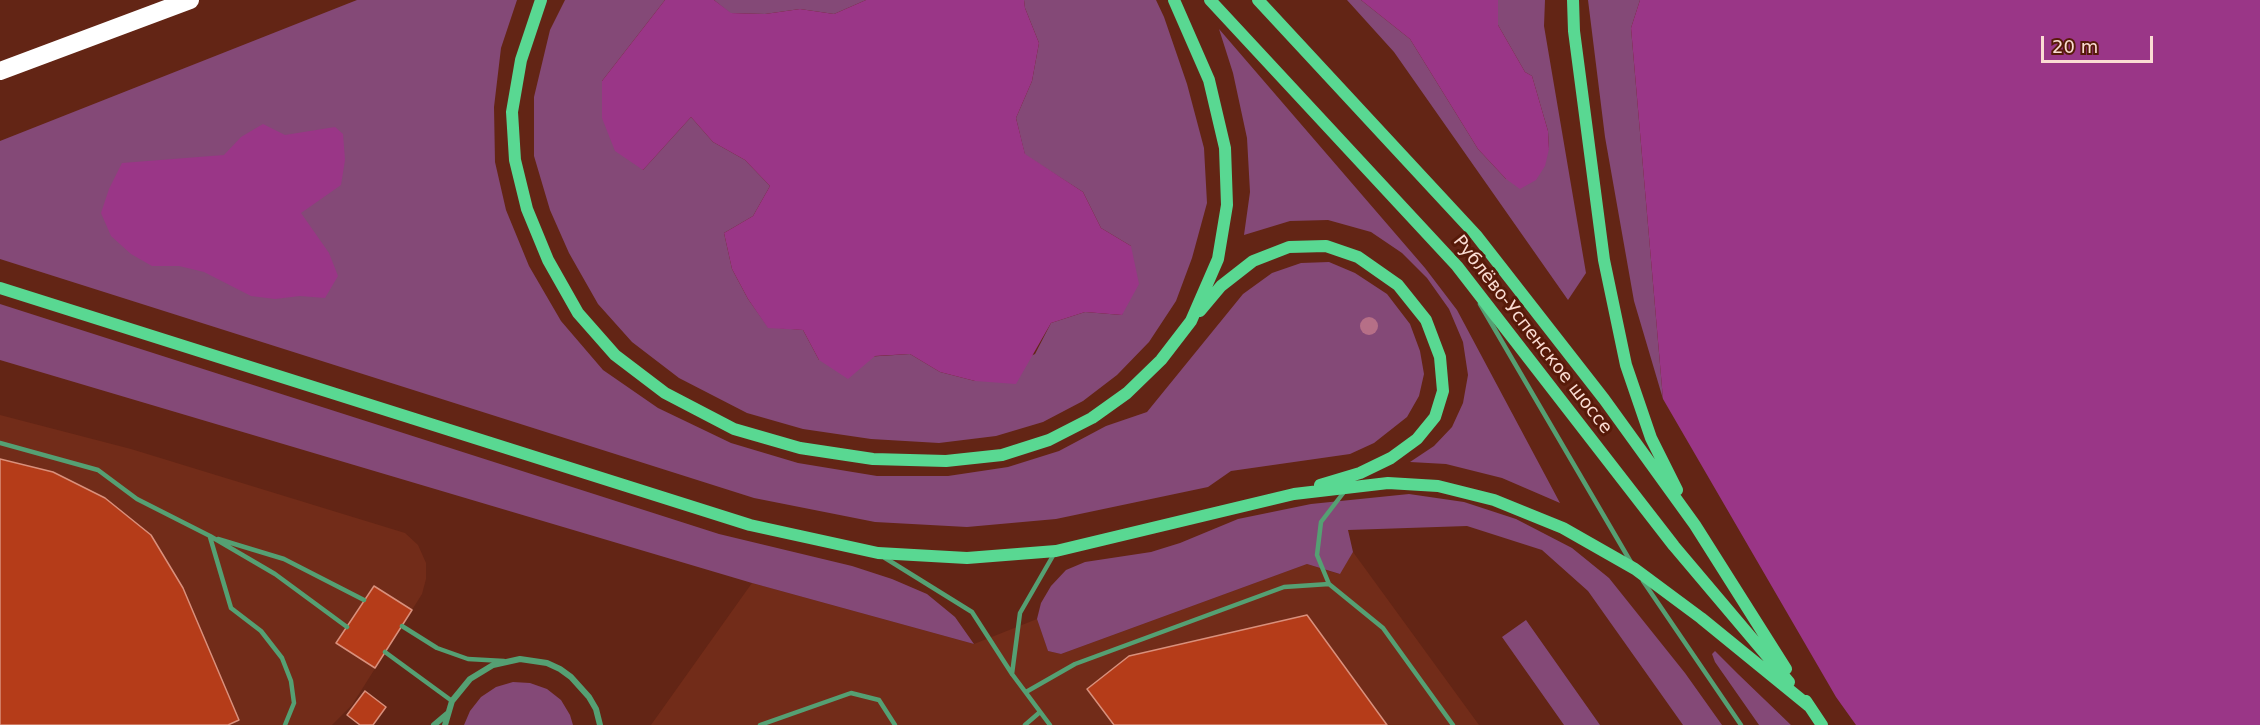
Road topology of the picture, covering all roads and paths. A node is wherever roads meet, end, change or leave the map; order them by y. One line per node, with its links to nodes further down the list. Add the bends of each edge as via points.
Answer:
1 (190, 0): 7 (highway)
2 (542, 0): 10 (main road, via 521,60 512,112 515,160 527,209 548,260 578,313 615,355 665,393 734,429 800,448 873,459 946,461 1002,455 1049,440 1092,418 1127,393 1161,360)
3 (1174, 0): 10 (main road, via 1209,80 1225,148 1227,205 1218,259)
4 (1210, 0): 8 (main road, Рублёво-Успенское шоссе)
5 (1258, 0): 14 (main road, Рублёво-Успенское шоссе, via 1476,236 1605,399)
6 (1573, 0): 14 (main road, via 1604,260 1626,365 1651,438)
7 (0, 71)
8 (1457, 266): 18 (lane); 28 (main road, Рублёво-Успенское шоссе, via 1674,546)
9 (0, 288): 17 (main road, via 750,525)
10 (1191, 321): 13 (main road, via 1221,285 1253,261 1289,247 1326,246 1358,257 1398,285 1426,320 1440,357 1443,391 1435,417 1417,439 1391,458 1360,473)
11 (0, 443): 15 (lane, via 98,470 137,499)
12 (1346, 488): 13 (main road); 18 (main road, via 1388,483 1438,486 1494,500 1563,528); 19 (lane, via 1321,522 1317,555)
13 (1294, 494): 16 (main road)
14 (1695, 525): 28 (main road, Рублёво-Успенское шоссе)
15 (210, 536): 20 (lane, via 284,559); 22 (lane, via 275,574); 31 (lane, via 231,608 261,631 282,658 294,702)
16 (1056, 551): 17 (main road, via 967,558); 25 (lane, via 1020,613)
17 (878, 553): 25 (lane, via 972,612)
18 (1635, 569): 28 (main road); 40 (lane)
19 (1329, 584): 26 (lane, via 1273,591 1075,664); 39 (lane, via 1383,628)
20 (364, 600)
21 (402, 626): 24 (lane, via 447,652 468,659)
22 (347, 627)
23 (386, 652): 27 (lane)
24 (506, 661): 27 (street, via 470,679); 34 (street, via 534,660 571,676 590,697)
25 (1012, 674): 26 (lane)
26 (1026, 692): 29 (lane)
27 (452, 701): 30 (street)
28 (1809, 706): 41 (main road, Рублёво-Успенское шоссе)
29 (1040, 712): 37 (lane); 38 (lane)
30 (448, 714): 32 (street); 33 (street)
31 (285, 725)
32 (434, 725)
33 (445, 725)
34 (600, 725)
35 (760, 725): 36 (lane, via 851,693 879,700)
36 (895, 725)
37 (1025, 725)
38 (1050, 725)
39 (1453, 725)
40 (1741, 725)
41 (1822, 725)

